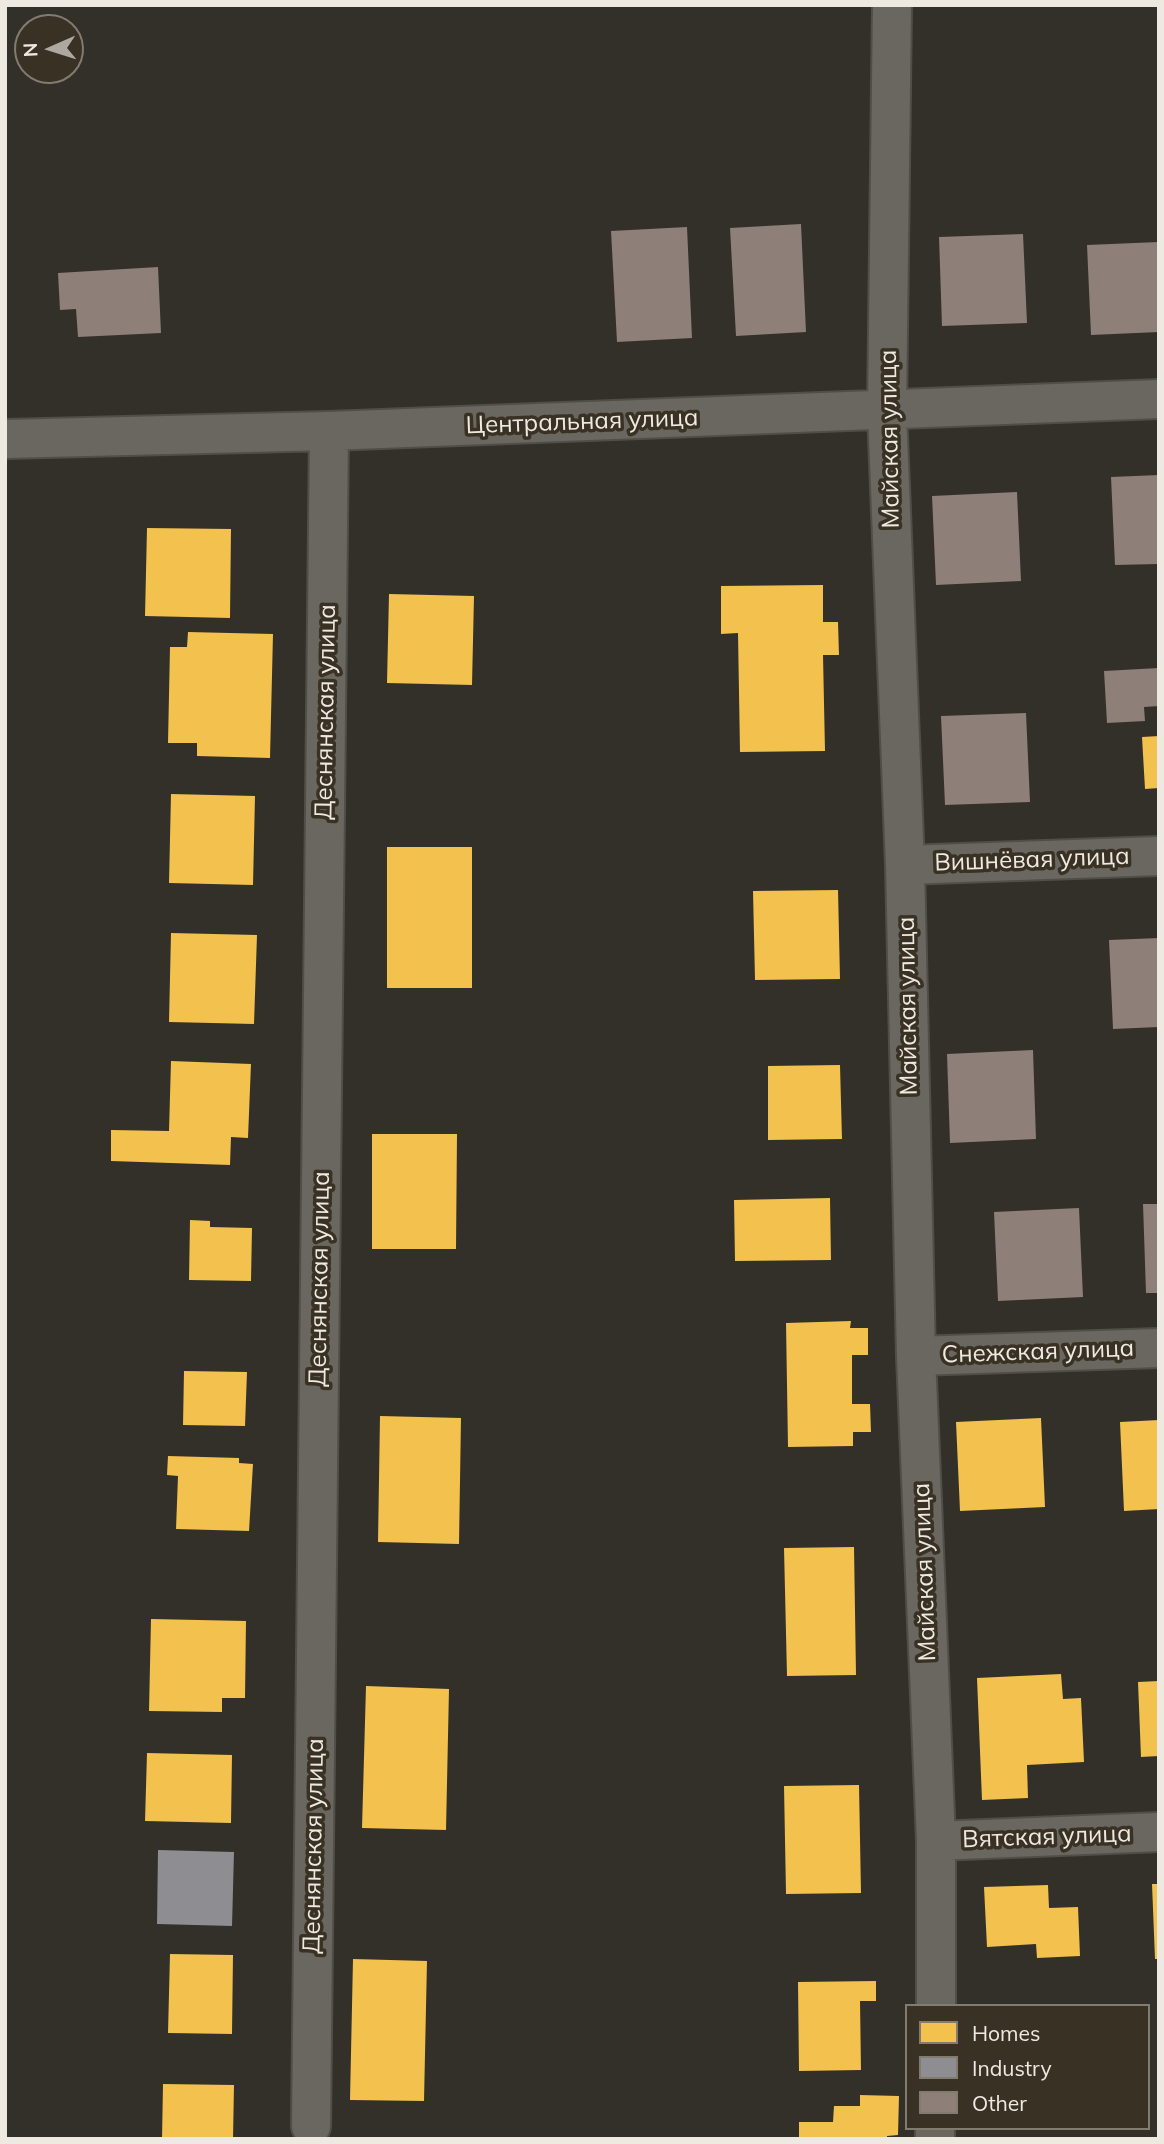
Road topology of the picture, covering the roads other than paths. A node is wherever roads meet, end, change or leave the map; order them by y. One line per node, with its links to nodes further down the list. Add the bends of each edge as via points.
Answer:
1 (892, 5): 3 (street, Майская улица)
2 (1159, 399): 3 (street, Центральная улица)
3 (887, 411): 4 (street, Центральная улица); 7 (street, Майская улица)
4 (328, 431): 5 (street, Центральная улица); 13 (street, Деснянская улица)
5 (5, 439)
6 (1159, 856): 7 (street, Вишнёвая улица)
7 (905, 864): 9 (street, Майская улица)
8 (1159, 1348): 9 (street, Снежская улица)
9 (916, 1356): 11 (street, Майская улица)
10 (1159, 1832): 11 (street, Вятская улица)
11 (936, 1841): 12 (street, Майская улица)
12 (936, 2004)
13 (311, 2126)

